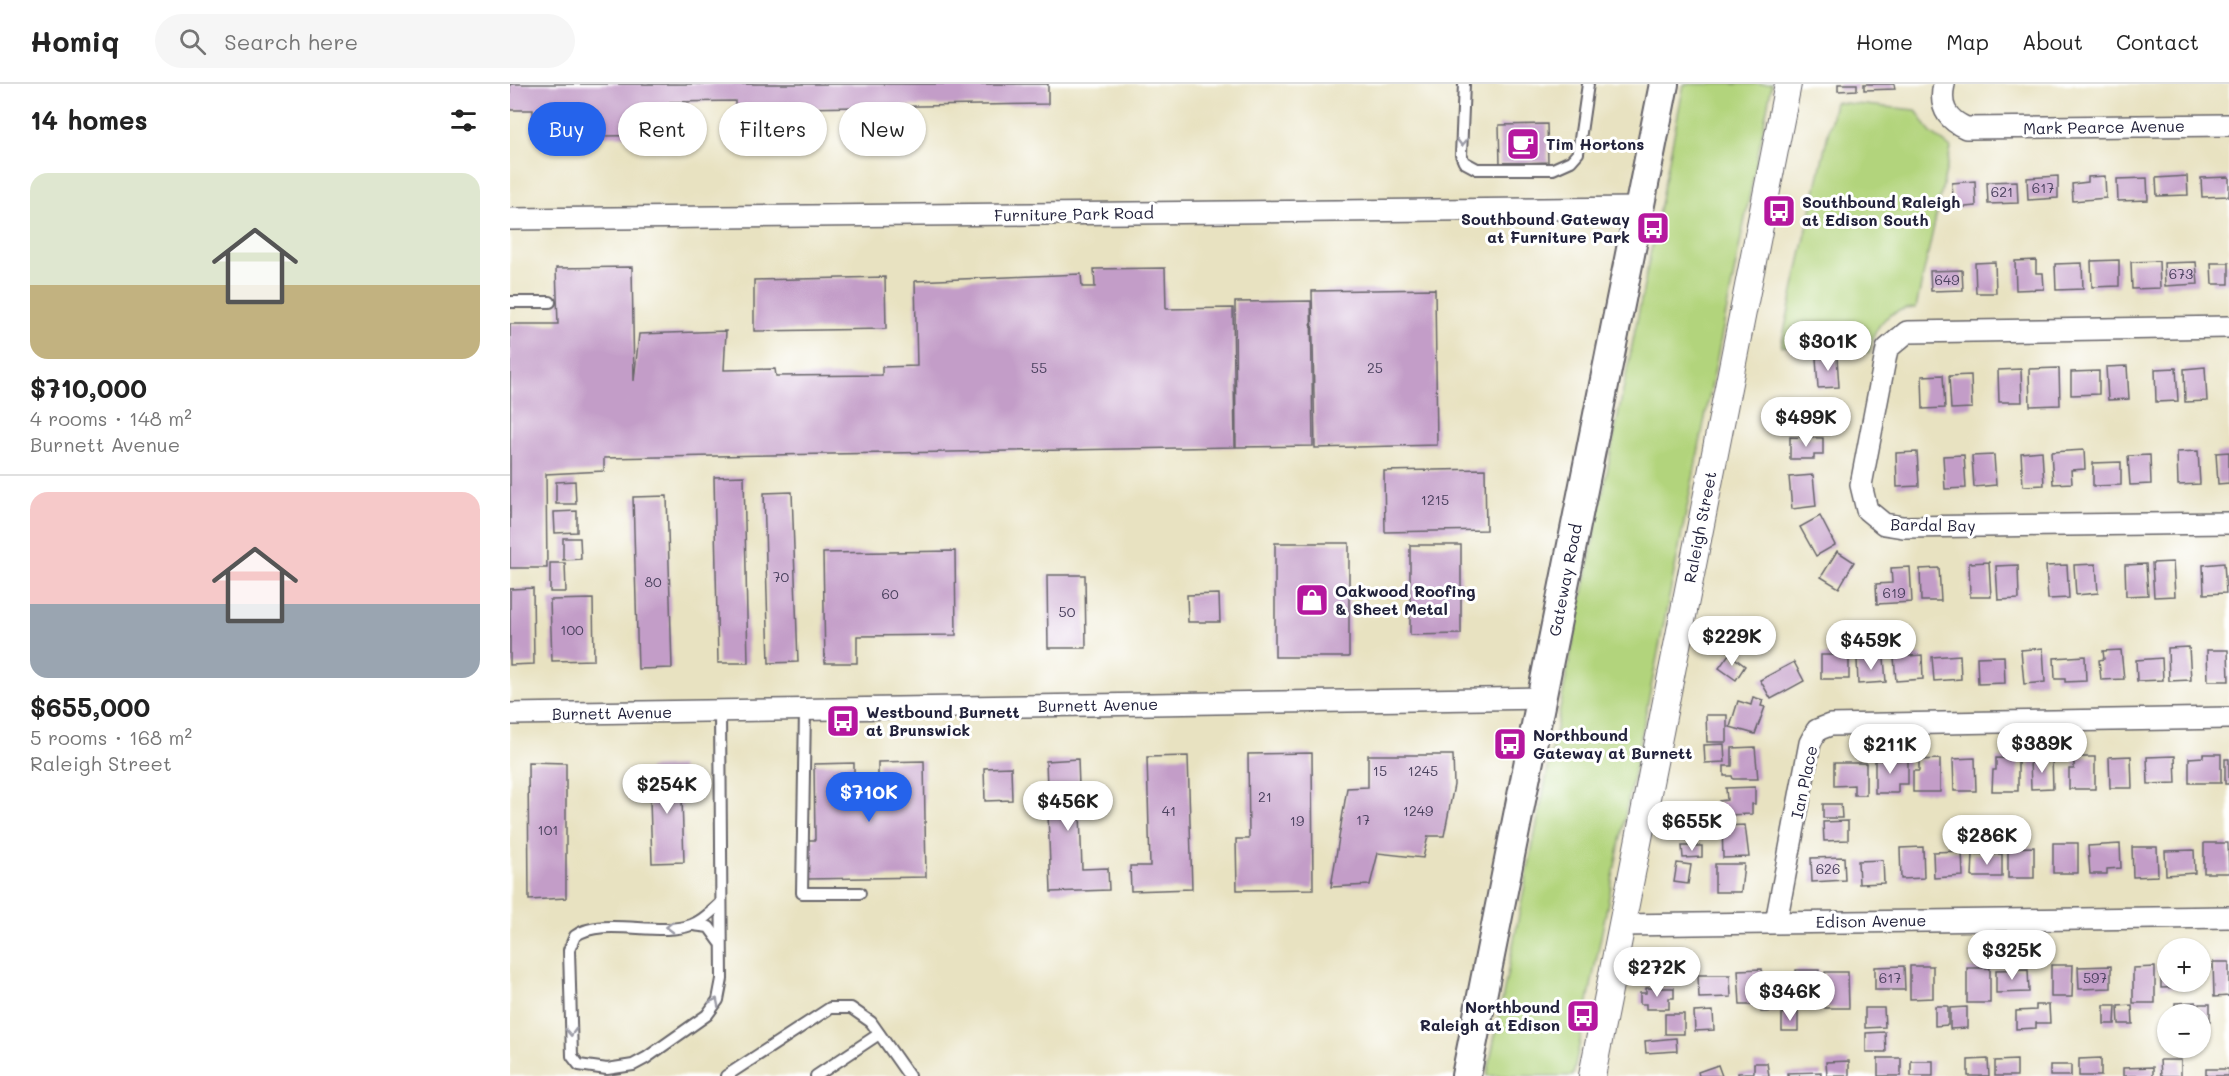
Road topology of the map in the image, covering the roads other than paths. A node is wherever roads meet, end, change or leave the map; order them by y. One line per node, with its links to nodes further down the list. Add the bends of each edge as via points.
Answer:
1 (1464, 84): 2 (lane, one-way to 2, via 1464,162 1477,168 1553,169 1578,153)
2 (1588, 84)
3 (1664, 84): 7 (main road, Gateway Road)
4 (1788, 84): 23 (street, Raleigh Street)
5 (1944, 84): 6 (street, Mark Pearce Avenue, via 1944,106 1952,121 1966,128)
6 (2229, 125)
7 (1639, 208): 8 (street, Furniture Park Road); 13 (main road, Gateway Road)
8 (510, 219)
9 (510, 302): 10 (lane)
10 (550, 302)
11 (2229, 327): 12 (street, Bardal Bay, via 1907,332 1887,349 1861,485 1867,510 1884,524 1903,527)
12 (2229, 523)
13 (1542, 698): 14 (street, Burnett Avenue); 29 (main road, Gateway Road)
14 (805, 710): 15 (street, Burnett Avenue); 18 (lane, via 801,893)
15 (720, 711): 16 (street, Burnett Avenue); 19 (lane)
16 (510, 714)
17 (2229, 718): 21 (street, Ian Place, via 1830,725 1817,730 1810,743)
18 (860, 893)
19 (721, 903): 22 (lane); 24 (lane)
20 (2229, 917): 21 (street, Edison Avenue)
21 (1776, 922): 23 (street, Edison Avenue)
22 (691, 925): 24 (lane, via 713,930); 24 (lane, one-way to 24, via 590,929 575,936 569,950 572,1056 579,1065 633,1065 700,1021 718,1000)
23 (1621, 925): 30 (street, Raleigh Street)
24 (722, 945)
25 (879, 1034): 26 (lane, via 871,1022 851,1008 830,1008); 27 (lane); 28 (lane)
26 (726, 1076)
27 (816, 1076)
28 (909, 1076)
29 (1466, 1076)
30 (1592, 1076)

